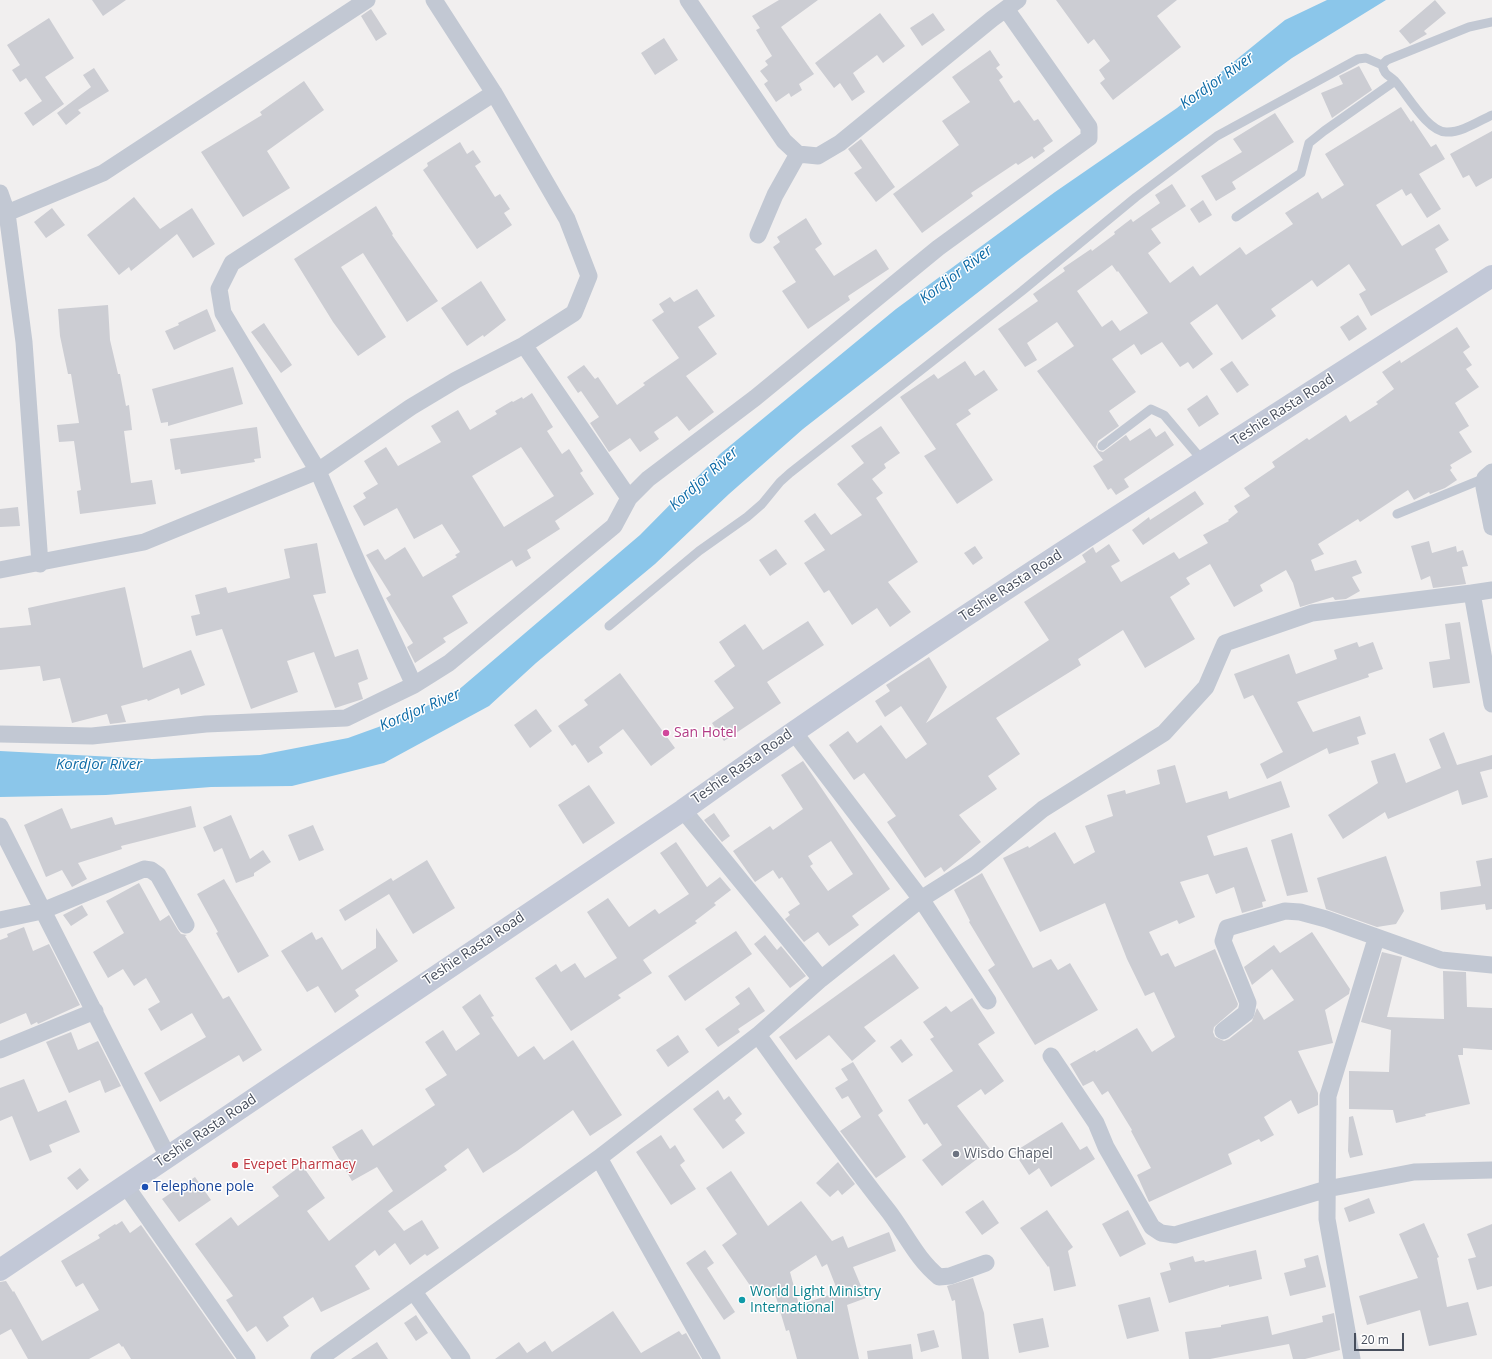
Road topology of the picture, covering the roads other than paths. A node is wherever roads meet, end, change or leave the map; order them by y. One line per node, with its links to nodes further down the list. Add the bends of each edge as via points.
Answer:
1 (367, 0): 12 (street, via 103,173)
2 (434, 0): 8 (street)
3 (688, 0): 10 (street, via 784,141)
4 (1012, 5): 10 (street, via 840,143 818,156); 21 (street, via 1089,126 1089,138 938,248 755,398 648,479)
5 (1492, 22): 6 (lane, via 1469,27 1387,60)
6 (1382, 66): 7 (lane, via 1384,74); 28 (lane, via 1366,58 1358,58 1217,136 1136,197 790,473 747,517 699,551)
7 (1395, 81): 9 (lane, via 1410,103 1434,127 1444,132 1453,132); 13 (lane, via 1309,143 1301,173)
8 (494, 93): 16 (street, via 567,219 589,276 574,313); 19 (street, via 232,263 219,289 223,313)
9 (1492, 115)
10 (798, 154): 14 (street, via 775,195)
11 (0, 193): 12 (street)
12 (7, 213): 24 (street, via 24,342)
13 (1236, 217)
14 (758, 235)
15 (1492, 276): 18 (main road, Teshie Rasta Road)
16 (524, 345): 19 (street, via 456,380 411,407); 21 (street)
17 (1102, 446): 18 (lane, via 1151,409 1158,410)
18 (1204, 461): 31 (main road, Teshie Rasta Road, via 1008,587)
19 (318, 471): 24 (street, via 144,542); 29 (street)
20 (1488, 475): 22 (lane); 23 (street, via 1484,487)
21 (629, 498): 29 (street, via 614,526 449,663)
22 (1397, 514)
23 (1492, 527)
24 (40, 564): 25 (street)
25 (0, 570)
26 (1492, 590): 27 (street)
27 (1472, 593): 30 (street); 35 (street, via 1312,613 1225,643 1206,687 1164,733 1043,809 975,865)
28 (609, 626)
29 (414, 685): 32 (street, via 346,718 206,724 92,736)
30 (1492, 704)
31 (793, 731): 33 (main road, Teshie Rasta Road); 35 (street)
32 (0, 734)
33 (683, 810): 41 (street); 48 (main road, Teshie Rasta Road)
34 (0, 826): 36 (street)
35 (921, 899): 41 (street); 42 (street)
36 (42, 911): 37 (street); 38 (street, via 144,869 158,875); 43 (street)
37 (0, 920)
38 (186, 925)
39 (1376, 939): 40 (street, via 1441,960); 44 (street, via 1326,919 1300,912 1285,911 1227,928 1223,941 1248,1003 1246,1013); 52 (street, via 1328,1096)
40 (1492, 966)
41 (821, 980): 45 (street)
42 (988, 1001)
43 (95, 1011): 46 (street); 48 (street)
44 (1223, 1031)
45 (758, 1035): 49 (street); 53 (street, via 928,1268 940,1276 950,1276)
46 (0, 1050)
47 (1051, 1056): 52 (street, via 1096,1123 1106,1147 1152,1227 1161,1233 1175,1235)
48 (168, 1157): 51 (main road, Teshie Rasta Road)
49 (599, 1158): 55 (street); 59 (street)
50 (1492, 1170): 52 (street, via 1414,1172)
51 (126, 1186): 54 (main road, Teshie Rasta Road); 56 (street)
52 (1327, 1189): 60 (street, via 1327,1219)
53 (986, 1262)
54 (0, 1270)
55 (414, 1292): 57 (street); 58 (street)
56 (247, 1359)
57 (319, 1359)
58 (462, 1359)
59 (712, 1359)
60 (1352, 1359)

